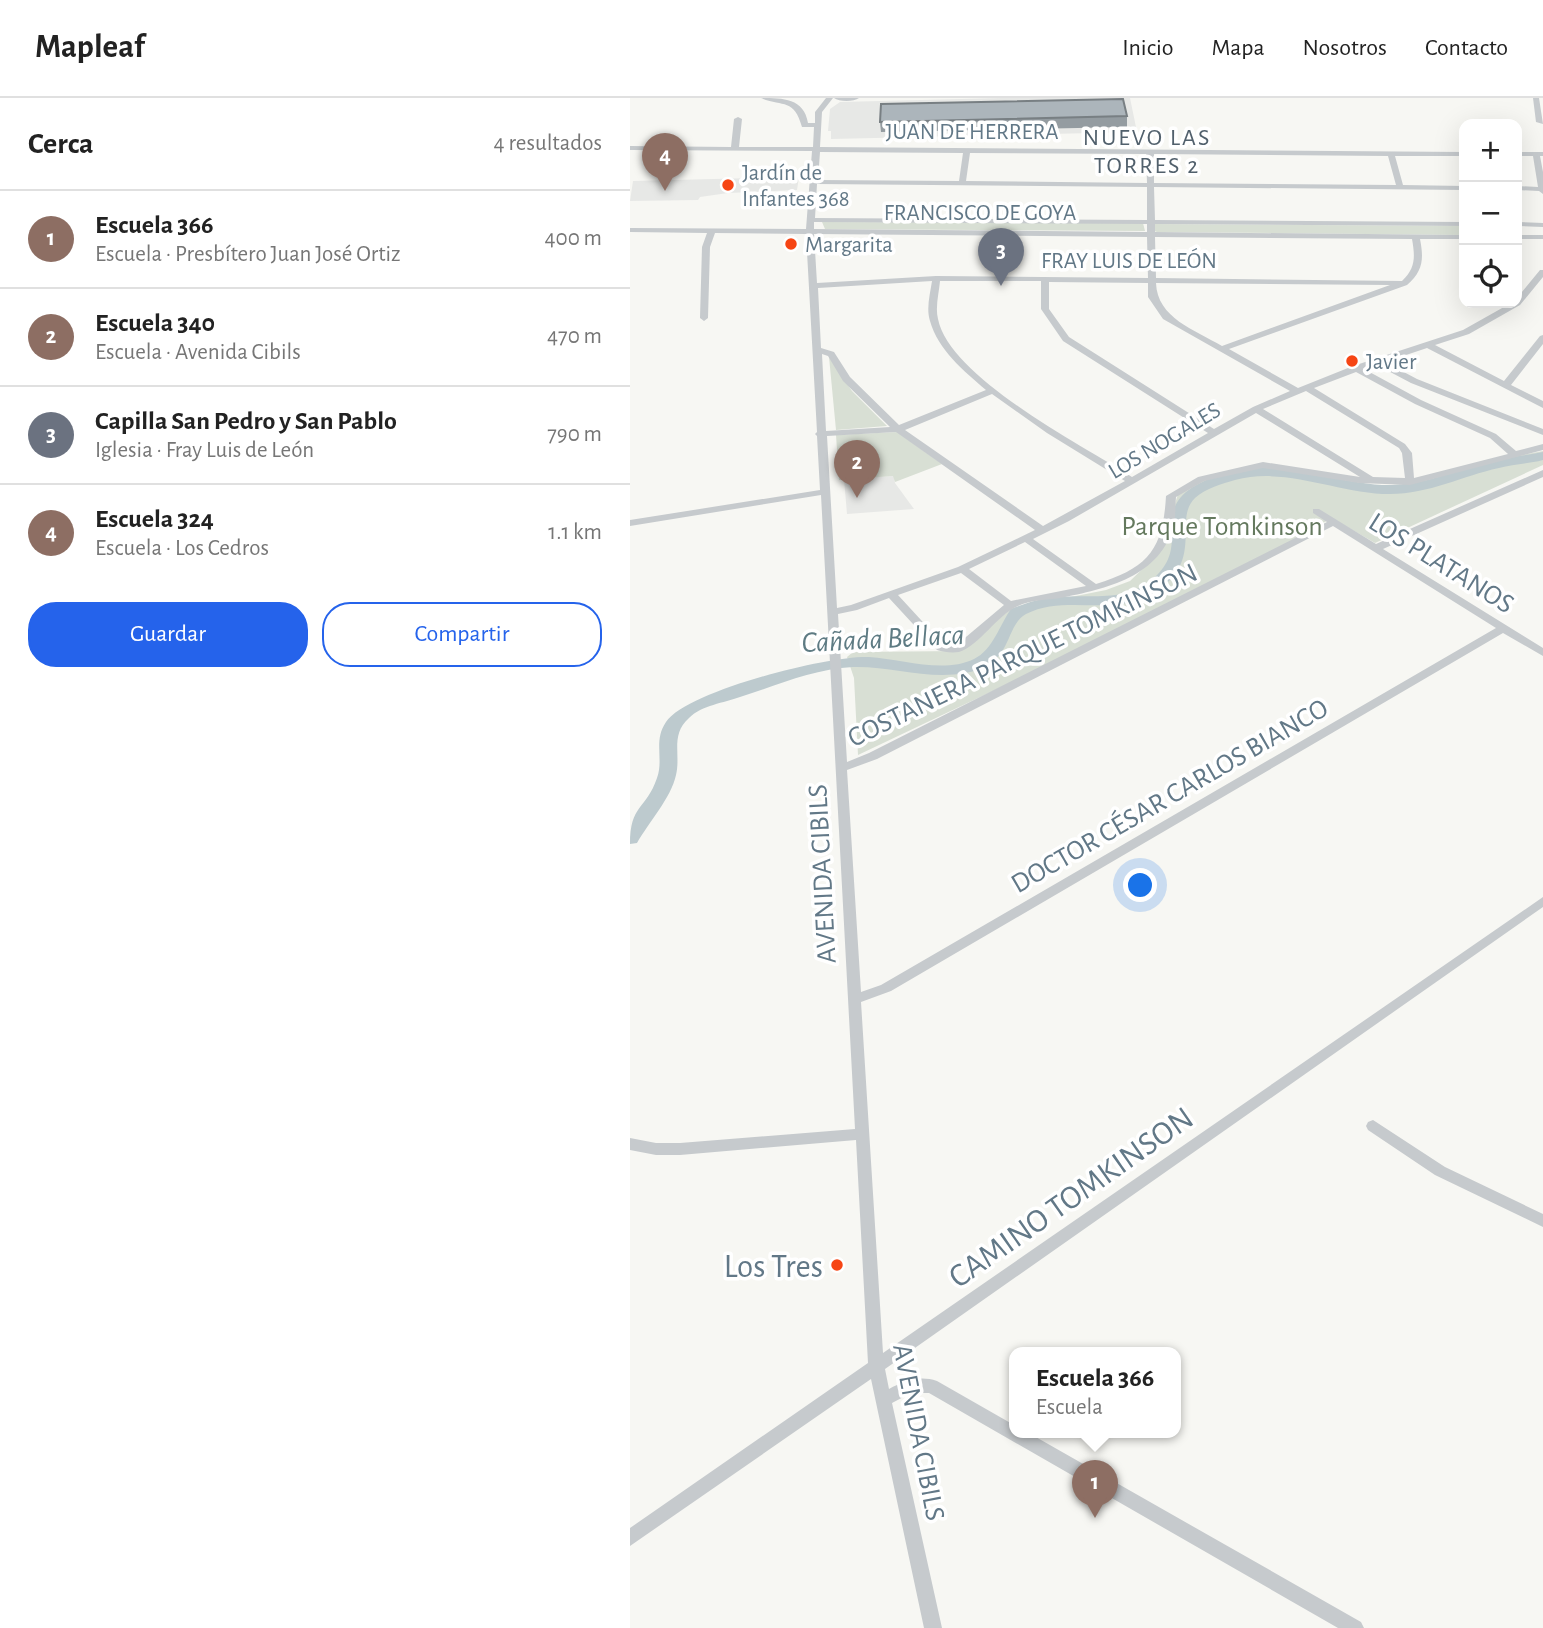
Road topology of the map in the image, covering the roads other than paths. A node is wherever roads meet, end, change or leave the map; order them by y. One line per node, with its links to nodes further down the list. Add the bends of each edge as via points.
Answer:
1 (764, 98): 10 (street, via 797,105 805,125)
2 (798, 98): 7 (street)
3 (837, 98): 4 (street)
4 (856, 98)
5 (1536, 98): 9 (street)
6 (829, 99): 7 (street)
7 (813, 106): 10 (street, AVENIDA CIBILS)
8 (738, 119): 11 (street)
9 (1539, 122)
10 (818, 125): 13 (street, AVENIDA CIBILS)
11 (735, 147): 12 (street, JUAN DE HERRERA); 13 (street, JUAN DE HERRERA)
12 (630, 148)
13 (816, 148): 14 (street, JUAN DE HERRERA); 20 (street, AVENIDA CIBILS)
14 (967, 150): 15 (street, JUAN DE HERRERA); 21 (street)
15 (1150, 151): 16 (street, JUAN DE HERRERA); 22 (street)
16 (1391, 153): 17 (street, JUAN DE HERRERA); 23 (street)
17 (1459, 154)
18 (1522, 154): 19 (street)
19 (1540, 154): 26 (street)
20 (813, 182): 21 (street); 29 (street, AVENIDA CIBILS)
21 (962, 184): 22 (street)
22 (1150, 185): 23 (street); 27 (street)
23 (1399, 187): 24 (street)
24 (1459, 188)
25 (1522, 188): 26 (street)
26 (1543, 190)
27 (1150, 221): 28 (street, FRANCISCO DE GOYA); 29 (street, FRANCISCO DE GOYA); 34 (street)
28 (1459, 224)
29 (810, 225): 33 (street); 34 (street, FRANCISCO DE GOYA); 44 (street, AVENIDA CIBILS)
30 (1522, 225): 31 (street)
31 (1543, 225)
32 (630, 229): 33 (street)
33 (712, 230): 47 (street, via 706,247)
34 (1150, 232): 35 (street, FRANCISCO DE GOYA); 42 (street)
35 (1415, 236): 36 (street, FRANCISCO DE GOYA); 43 (street, via 1419,265)
36 (1459, 237)
37 (1522, 237): 38 (street)
38 (1543, 237)
39 (1543, 272): 45 (street, LOS NOGALES)
40 (936, 278): 41 (street, FRAY LUIS DE LEÓN); 44 (street, FRAY LUIS DE LEÓN); 56 (street, via 934,323 956,360)
41 (1045, 278): 42 (street, FRAY LUIS DE LEÓN); 60 (street, via 1045,309 1066,339)
42 (1151, 279): 43 (street, FRAY LUIS DE LEÓN); 51 (street, via 1152,297 1166,317)
43 (1404, 283): 51 (street)
44 (813, 286): 50 (street, AVENIDA CIBILS)
45 (1522, 297)
46 (1509, 308): 49 (street, LOS NOGALES, via 1478,327)
47 (704, 318)
48 (1543, 338): 54 (street)
49 (1428, 345): 52 (street, LOS NOGALES); 54 (street)
50 (816, 349): 59 (street, via 831,354 846,379); 62 (street, AVENIDA CIBILS)
51 (1220, 349): 55 (street)
52 (1377, 361): 53 (street, LOS NOGALES); 61 (street, via 1414,381)
53 (1356, 368): 55 (street, LOS NOGALES); 64 (street, via 1493,436)
54 (1505, 386): 57 (street)
55 (1301, 389): 58 (street, LOS NOGALES); 68 (street, via 1402,446 1408,453)
56 (992, 391): 59 (street); 66 (street)
57 (1543, 405)
58 (1256, 409): 60 (street, LOS NOGALES); 67 (street)
59 (898, 429): 62 (street); 73 (street)
60 (1212, 432): 66 (street, LOS NOGALES)
61 (1543, 432)
62 (820, 434): 69 (street, AVENIDA CIBILS)
63 (1543, 447): 64 (street)
64 (1513, 453): 68 (street)
65 (1543, 473): 75 (street)
66 (1131, 480): 73 (street, LOS NOGALES)
67 (1374, 482): 68 (street); 77 (street, via 1270,465 1201,480 1171,496 1167,529 1147,562 1124,579)
68 (1410, 482)
69 (824, 492): 72 (street); 80 (street, AVENIDA CIBILS)
70 (1316, 511): 71 (street, LOS PLATANOS)
71 (1334, 522): 75 (street, LOS PLATANOS); 83 (street, COSTANERA PARQUE TOMKINSON, via 873,756)
72 (630, 523)
73 (1043, 531): 74 (street, LOS NOGALES)
74 (1027, 539): 76 (street, LOS NOGALES); 77 (street)
75 (1376, 548): 81 (street, LOS PLATANOS)
76 (962, 569): 78 (street, LOS NOGALES); 79 (street)
77 (1095, 588): 79 (street)
78 (892, 595): 79 (street, via 941,648 952,650); 80 (street, LOS NOGALES)
79 (1010, 605)
80 (832, 612): 83 (street, AVENIDA CIBILS)
81 (1504, 628): 82 (street, LOS PLATANOS); 85 (street, DOCTOR CÉSAR CARLOS BIANCO, via 886,988)
82 (1543, 653)
83 (841, 768): 85 (street, AVENIDA CIBILS)
84 (1543, 901): 90 (street, CAMINO TOMKINSON)
85 (855, 999): 87 (street, AVENIDA CIBILS)
86 (1373, 1126): 89 (street, via 1440,1171)
87 (863, 1134): 88 (street, via 680,1149); 90 (street, AVENIDA CIBILS)
88 (630, 1144)
89 (1543, 1221)
90 (876, 1366): 91 (street, AVENIDA CIBILS); 94 (street, CAMINO TOMKINSON)
91 (884, 1399): 92 (street, via 909,1386 930,1386); 95 (street, AVENIDA CIBILS)
92 (1009, 1431)
93 (1021, 1438): 96 (street)
94 (630, 1538)
95 (933, 1628)
96 (1355, 1628)

